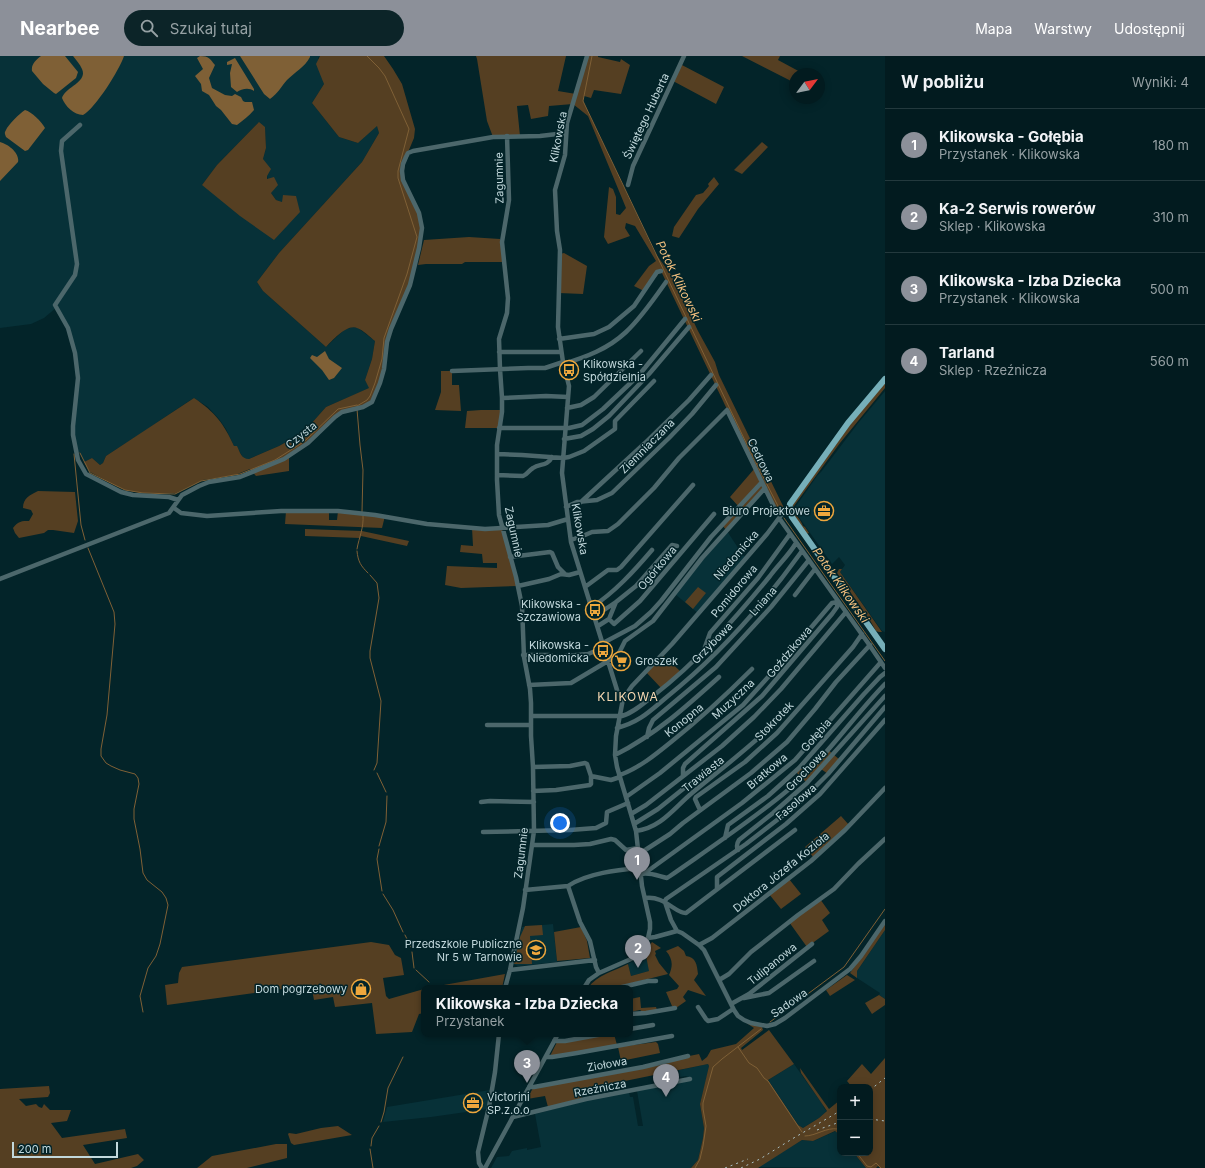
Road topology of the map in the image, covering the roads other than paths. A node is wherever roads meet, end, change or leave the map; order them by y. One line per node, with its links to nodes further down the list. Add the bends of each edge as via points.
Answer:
1 (587, 56): 4 (street, Klikowska)
2 (684, 56): 6 (street, Świętego Huberta, via 633,166)
3 (80, 125): 35 (street, via 62,141 60,151 77,264 75,275 55,305 68,328 77,367 73,426 78,460 86,474 121,492)
4 (566, 133): 5 (street, Zagumnie); 11 (street, Klikowska, via 565,156 555,190 560,252)
5 (507, 136): 13 (street, Zagumnie, via 509,200 502,242 508,298 507,313 499,338); 35 (street, Czysta, via 413,150 408,153 403,164 403,180 422,228 412,280 391,329 384,369 372,402 342,412 308,443 284,459 240,477 209,482 182,495)
6 (628, 185)
7 (661, 271): 11 (street, via 657,272 634,306 609,327 594,334)
8 (666, 282): 15 (street, via 627,332 606,347 585,357)
9 (685, 319): 26 (street, via 646,367 603,410 582,425)
10 (689, 327): 27 (street, via 609,416 581,436)
11 (559, 339): 14 (street, Klikowska)
12 (641, 351): 24 (street, via 594,397 582,405)
13 (499, 352): 14 (street); 16 (street, Zagumnie)
14 (561, 352): 15 (street, Klikowska)
15 (563, 363): 16 (street, via 544,368); 22 (street, Klikowska)
16 (500, 369): 17 (street); 23 (street, Zagumnie)
17 (452, 371)
18 (711, 375): 36 (street, Ziemniaczana, via 646,443)
19 (885, 379): 39 (main road, Niedomicka, via 848,423)
20 (654, 381): 30 (street, via 615,421 615,429 584,451)
21 (716, 385): 36 (street, Ziemniaczana, via 692,414 612,492 597,500)
22 (568, 397): 23 (street); 24 (street, Klikowska)
23 (502, 398): 25 (street, Zagumnie)
24 (568, 408): 26 (street, Klikowska)
25 (500, 428): 26 (street); 28 (street, Zagumnie)
26 (566, 428): 27 (street, Klikowska)
27 (564, 439): 30 (street, Klikowska)
28 (498, 454): 29 (street); 31 (street, Zagumnie)
29 (552, 457): 30 (street); 31 (street, via 547,464 532,468 527,475)
30 (563, 458): 37 (street, Klikowska)
31 (497, 475): 43 (street, Zagumnie)
32 (762, 482): 34 (street, Cedrowa); 45 (street, Cedrowa, via 727,410 618,524 608,531 592,532); 67 (street, via 711,537 651,612 635,626)
33 (693, 485): 57 (street, via 621,567 617,570 608,570)
34 (765, 488): 41 (street, Cedrowa); 71 (street, via 702,558 653,621 625,641 618,655)
35 (178, 500): 38 (street, Czysta)
36 (580, 502): 37 (street, Ziemniaczana)
37 (566, 507): 42 (street, Klikowska)
38 (174, 508): 43 (street, via 181,513 207,516 281,511 338,511 427,524); 55 (street, via 169,513)
39 (788, 508): 41 (street, Niedomicka); 69 (main road)
40 (714, 514): 64 (street, Ogórkowa, via 633,609 614,624)
41 (780, 517): 44 (street, Cedrowa); 81 (street, Niedomicka)
42 (568, 519): 43 (street, via 548,525); 45 (street, Klikowska)
43 (502, 529): 50 (street, Zagumnie)
44 (790, 534): 46 (street, Cedrowa); 72 (street, Pomidorowa, via 758,578 710,633 706,646)
45 (571, 540): 53 (street, Klikowska)
46 (796, 543): 49 (street, Cedrowa); 72 (street, Pomidorowa, via 753,598)
47 (677, 546): 59 (street, via 672,545 636,586)
48 (652, 550): 61 (street, via 608,596)
49 (802, 551): 51 (street, Cedrowa); 89 (street, Grzybowa, via 758,607 701,667 646,715 632,724)
50 (510, 557): 54 (street, via 550,552); 56 (street, Zagumnie)
51 (809, 560): 52 (street, Cedrowa); 90 (street, Lniana, via 771,607 716,667 652,720)
52 (815, 569): 58 (street); 60 (street, Cedrowa)
53 (580, 572): 54 (street); 57 (street, Klikowska)
54 (565, 574): 56 (street)
55 (0, 579)
56 (518, 586): 70 (street, Zagumnie, via 523,616)
57 (585, 587): 61 (street, Klikowska)
58 (796, 595)
59 (616, 602): 63 (street); 64 (street)
60 (838, 602): 62 (street, Cedrowa); 96 (street, Goździkowa, via 832,614 774,684 685,764); 99 (street, Muzyczna, via 832,603 734,713)
61 (592, 607): 63 (street, Klikowska)
62 (846, 612): 66 (street, Cedrowa); 96 (street, Goździkowa, via 769,703 736,735)
63 (595, 616): 65 (street, Klikowska)
64 (609, 619): 65 (street)
65 (598, 626): 67 (street, Klikowska)
66 (862, 634): 68 (street, Cedrowa); 103 (street, Stokrotek, via 777,733 745,762 696,797)
67 (604, 645): 70 (street, via 588,654 555,657); 71 (street, Klikowska)
68 (870, 645): 73 (street, Cedrowa); 103 (street, Stokrotek, via 787,742 751,773)
69 (885, 649)
70 (524, 655): 79 (street, Zagumnie)
71 (608, 661): 79 (street, via 571,683); 81 (street, Klikowska, via 617,690)
72 (694, 661): 83 (street, Pomidorowa, via 640,706)
73 (881, 662): 74 (street, Cedrowa); 117 (street, Bratkowa, via 795,760 736,808)
74 (885, 668)
75 (752, 669): 95 (street, Konopna, via 692,725 644,763)
76 (885, 673): 110 (street, Gołębia, via 799,768 768,796 728,825)
77 (719, 677): 90 (street)
78 (885, 684): 110 (street, Gołębia, via 808,771 788,790)
79 (530, 685): 84 (street, Zagumnie)
80 (885, 696): 114 (street, Grochowa, via 808,784 739,840 736,847)
81 (623, 699): 83 (street)
82 (885, 707): 114 (street, Grochowa, via 816,787)
83 (619, 715): 84 (street); 89 (street)
84 (531, 716): 88 (street, Zagumnie)
85 (885, 720): 119 (street, Fasolowa, via 820,794 786,824 717,877)
86 (776, 722): 108 (street, Trawiasta, via 660,823 646,830)
87 (487, 725): 88 (street)
88 (531, 725): 92 (street, Zagumnie)
89 (617, 728): 91 (street)
90 (647, 737): 91 (street)
91 (615, 755): 95 (street)
92 (533, 767): 94 (street, via 585,763); 98 (street, Zagumnie)
93 (708, 769): 105 (street, via 658,809)
94 (591, 776): 95 (street, via 611,780); 98 (street, via 590,785)
95 (620, 776): 99 (street)
96 (683, 776): 104 (street, Goździkowa)
97 (885, 788): 126 (street, Doktora Józefa Kozioła, via 811,861 723,930)
98 (533, 791): 101 (street, Zagumnie)
99 (626, 797): 102 (street)
100 (481, 802): 101 (street)
101 (534, 802): 107 (street, Zagumnie)
102 (628, 803): 104 (street); 107 (street, via 607,812 606,823 596,828)
103 (700, 810): 115 (street, Stokrotek)
104 (631, 814): 105 (street)
105 (634, 824): 108 (street)
106 (795, 830): 119 (street, Fasolowa)
107 (534, 831): 109 (street); 112 (street, Zagumnie)
108 (636, 831): 113 (street)
109 (483, 832)
110 (725, 838): 117 (street, Gołębia, via 667,878)
111 (885, 839): 132 (street, via 834,889 751,952 729,974)
112 (533, 845): 113 (street, via 590,844 611,839 626,850); 120 (street, Zagumnie)
113 (638, 848): 115 (street)
114 (738, 850): 122 (street, Grochowa)
115 (639, 854): 116 (street)
116 (640, 868): 117 (street); 118 (street, via 591,876)
117 (643, 874): 121 (street)
118 (568, 886): 120 (street); 128 (street)
119 (716, 889): 122 (street, Fasolowa, via 683,913)
120 (525, 890): 130 (street, Zagumnie)
121 (645, 898): 122 (street); 125 (street, via 650,922)
122 (665, 902): 124 (street)
123 (885, 921): 141 (street, Sadowa, via 850,969 775,1024 764,1026 751,1023 738,1016)
124 (677, 931): 125 (street); 126 (street, Sadowa)
125 (648, 938): 131 (street, via 645,946 636,955)
126 (699, 944): 132 (street, Sadowa)
127 (812, 944): 137 (street, Tulipanowa)
128 (595, 960): 130 (street); 131 (street)
129 (814, 961): 137 (street, Tulipanowa, via 769,993)
130 (510, 970): 134 (street, Zagumnie)
131 (599, 973): 135 (street)
132 (718, 980): 138 (street, Sadowa)
133 (656, 981): 136 (street)
134 (506, 985)
135 (586, 985)
136 (631, 985)
137 (742, 998): 138 (street, Tulipanowa)
138 (731, 1004): 141 (street, Sadowa)
139 (698, 1007): 141 (street, via 708,1021 718,1019)
140 (675, 1008): 142 (street)
141 (733, 1008)
142 (633, 1014)
143 (652, 1025): 144 (street)
144 (633, 1028)
145 (672, 1036): 151 (street, via 577,1054)
146 (499, 1037): 155 (street, via 489,1107 479,1145 479,1162)
147 (556, 1037): 149 (street)
148 (584, 1037): 149 (street)
149 (554, 1041): 151 (street)
150 (688, 1056): 153 (street, Ziołowa, via 644,1067)
151 (546, 1057): 153 (street)
152 (690, 1079): 154 (street, Rzeźnicza, via 571,1102)
153 (529, 1087): 154 (street)
154 (513, 1117): 156 (street)
155 (482, 1168)
156 (485, 1168)

